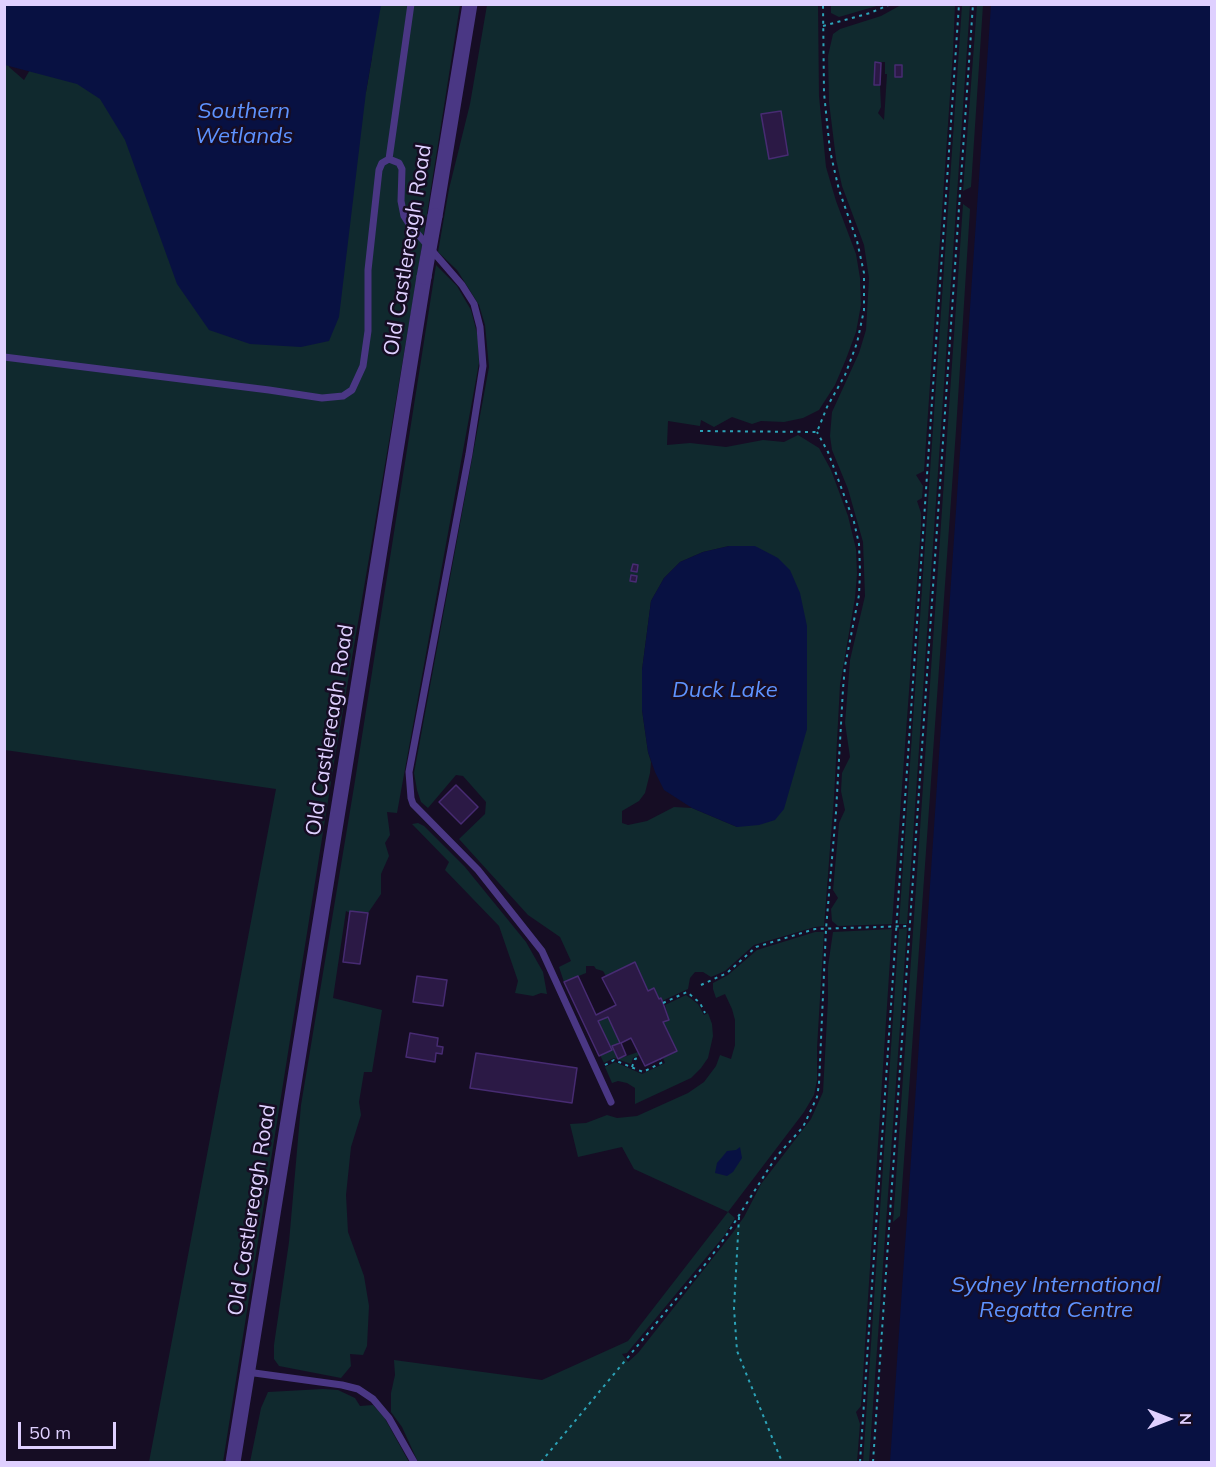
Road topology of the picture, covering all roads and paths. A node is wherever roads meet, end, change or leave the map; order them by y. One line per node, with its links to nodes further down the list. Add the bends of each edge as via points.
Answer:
1 (411, 4): 8 (lane)
2 (470, 4): 24 (street, Old Castlereagh Road, bridge)
3 (822, 4): 7 (path)
4 (891, 4): 7 (path)
5 (958, 4): 13 (path)
6 (973, 4): 12 (path)
7 (823, 26): 11 (path, via 830,151 838,190 861,257 865,290 857,343)
8 (389, 159): 9 (lane, via 382,163 378,181 363,366 352,390 343,396 322,398); 22 (lane, via 402,169 404,216 474,304 483,346 469,454 409,772 411,798 478,870 542,951)
9 (4, 357)
10 (700, 431): 11 (path)
11 (817, 432): 14 (path, via 854,522 860,571 845,666)
12 (910, 926): 13 (path); 30 (path)
13 (895, 927): 14 (path); 29 (path)
14 (826, 929): 15 (path, via 756,947 727,973); 23 (path, via 817,1097 802,1127 776,1157)
15 (701, 985)
16 (663, 1003): 17 (path, via 687,992)
17 (705, 1013)
18 (640, 1057): 21 (path, via 634,1059)
19 (661, 1059): 21 (path, via 663,1062 643,1072)
20 (605, 1065): 21 (path, via 614,1060)
21 (632, 1067)
22 (611, 1102)
23 (739, 1215): 27 (path, via 707,1262); 28 (path, via 734,1308 737,1351)
24 (248, 1372): 25 (street, Old Castlereagh Road); 26 (lane, via 358,1389 389,1418)
25 (233, 1462)
26 (414, 1462)
27 (541, 1462)
28 (782, 1462)
29 (860, 1462)
30 (873, 1462)

